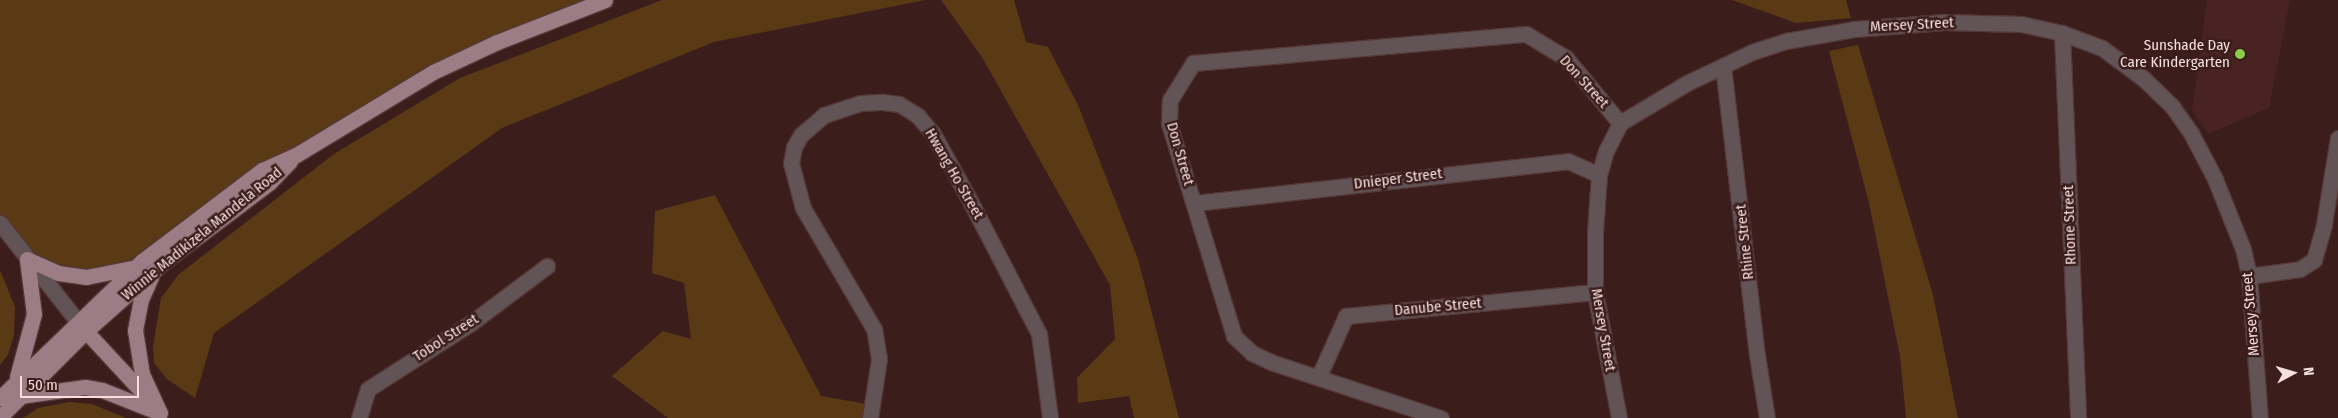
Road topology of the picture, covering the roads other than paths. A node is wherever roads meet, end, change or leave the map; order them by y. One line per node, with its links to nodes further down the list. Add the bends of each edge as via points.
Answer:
1 (605, 0): 6 (main road, Winnie Madikizela Mandela Road, via 497,42 433,72)
2 (2062, 33): 3 (street, Mersey Street, via 2022,24 1944,22 1888,25 1786,42); 14 (street, Mersey Street, via 2102,48 2144,79 2172,106 2191,133 2215,179); 28 (street, Rhone Street)
3 (1723, 66): 4 (street, Mersey Street, via 1687,83); 27 (street, Rhine Street)
4 (1620, 123): 7 (street, Mersey Street); 8 (street, Don Street, via 1566,58 1526,34 1193,63 1170,100 1169,123)
5 (2338, 138): 14 (street, via 2324,224 2314,260 2300,269)
6 (296, 155): 11 (main road, Winnie Madikizela Mandela Road, via 262,170); 12 (main road, Winnie Madikizela Mandela Road, via 270,182)
7 (1599, 175): 8 (street, Dnieper Street, via 1568,161); 15 (street, Mersey Street)
8 (1195, 202): 17 (street, Don Street, via 1234,336 1252,353)
9 (0, 223): 10 (street)
10 (27, 259): 11 (main road, via 58,273 86,277 130,269); 16 (street); 18 (main road, via 34,314)
11 (142, 262): 16 (main road, Winnie Madikizela Mandela Road)
12 (164, 262): 16 (main road, Winnie Madikizela Mandela Road); 20 (main road, via 141,299 135,330 142,374)
13 (547, 266): 22 (street, Tobol Street, via 471,323 368,389)
14 (2250, 276): 29 (street, Mersey Street)
15 (1595, 292): 17 (street, Danube Street, via 1346,316); 26 (street, Mersey Street)
16 (81, 326): 18 (main road, Winnie Madikizela Mandela Road); 20 (main road)
17 (1319, 376): 25 (street, Don Street)
18 (17, 390): 19 (main road, Winnie Madikizela Mandela Road); 20 (main road, via 85,387 102,390); 21 (main road, Winnie Madikizela Mandela Road)
19 (0, 398)
20 (163, 415)
21 (0, 417)
22 (359, 418)
23 (870, 418): 24 (street, Hwang Ho Street, via 879,359 874,329 803,208 792,164 794,148 801,135 824,115 861,103 883,102 899,104 918,116 933,134 968,195 1039,334)
24 (1050, 418)
25 (1442, 418)
26 (1619, 418)
27 (1767, 418)
28 (2078, 418)
29 (2260, 418)

